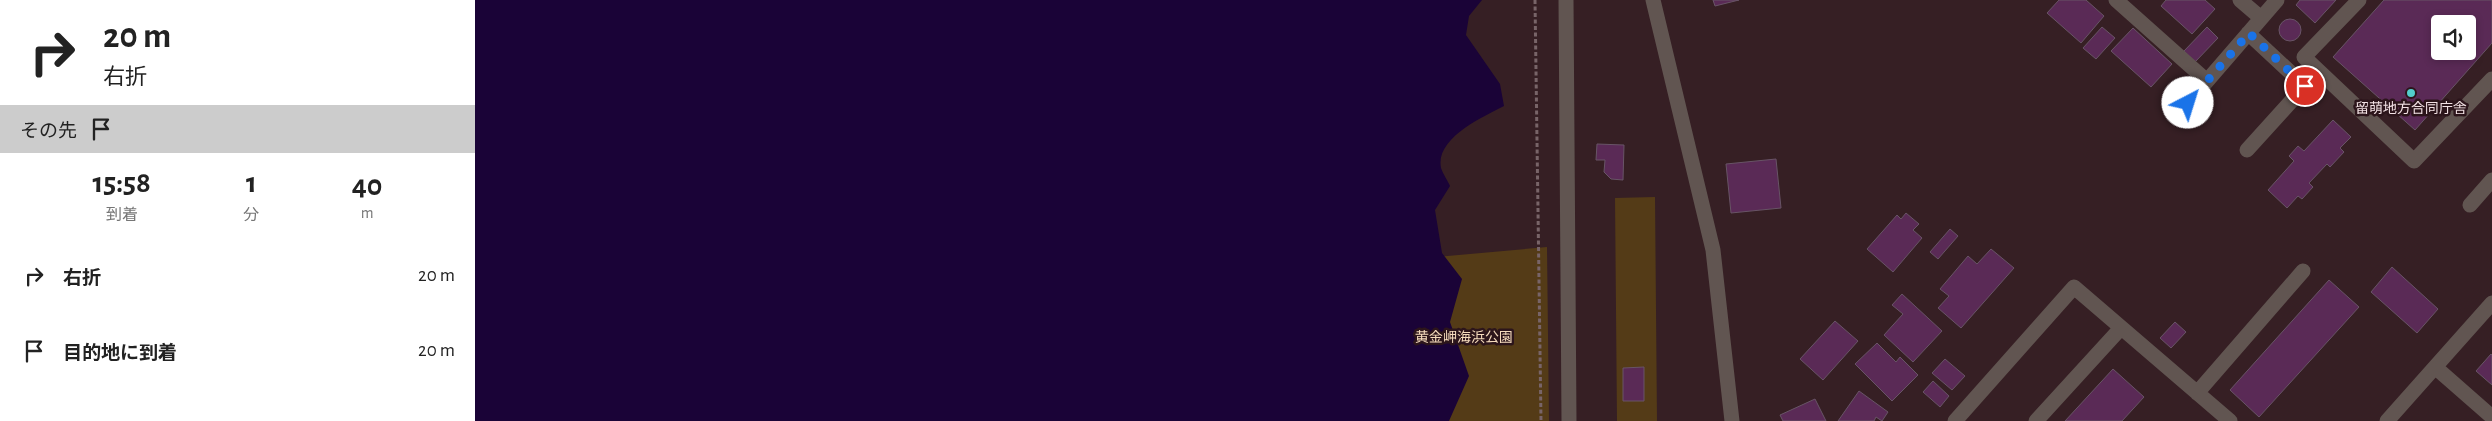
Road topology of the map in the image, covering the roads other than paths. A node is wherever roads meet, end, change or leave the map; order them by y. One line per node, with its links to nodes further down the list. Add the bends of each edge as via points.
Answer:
1 (1565, 0): 21 (street)
2 (1653, 0): 22 (street, via 1713,250)
3 (2117, 0): 10 (street)
4 (2240, 0): 7 (street)
5 (2277, 0): 7 (street)
6 (2359, 0): 9 (street, via 2304,58 2414,161)
7 (2261, 18): 8 (street)
8 (2249, 33): 10 (street); 12 (street, via 2305,86)
9 (2492, 79)
10 (2207, 81): 11 (street)
11 (2188, 103)
12 (2247, 150)
13 (2492, 180): 14 (street)
14 (2470, 205)
15 (2303, 271): 19 (street)
16 (2489, 311): 18 (street)
17 (2121, 328): 19 (street); 23 (street, via 2073,288); 24 (street)
18 (2435, 367): 20 (street); 26 (street)
19 (2197, 393): 25 (street)
20 (2492, 418)
21 (1569, 421)
22 (1733, 421)
23 (1955, 421)
24 (2036, 421)
25 (2230, 421)
26 (2387, 421)

